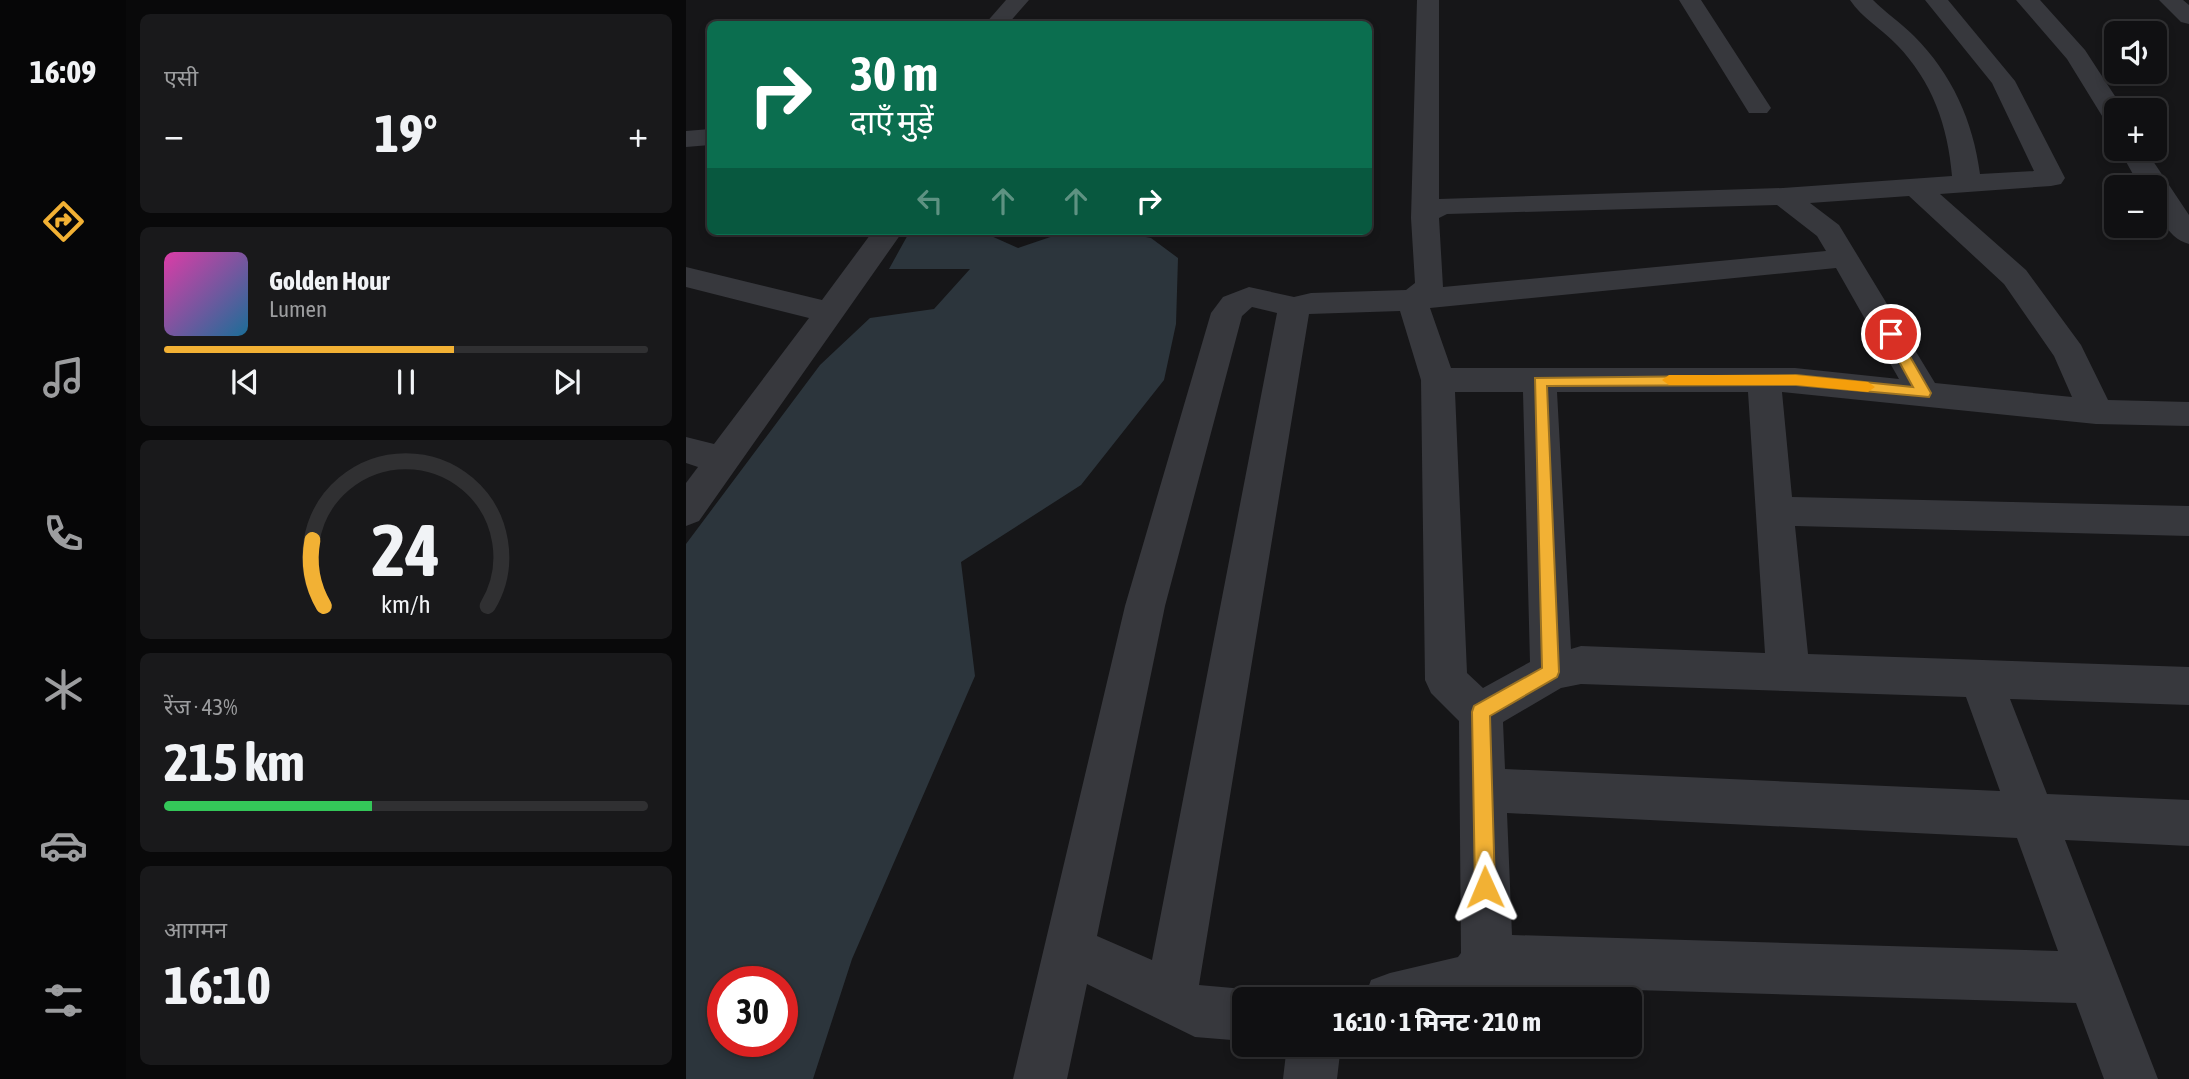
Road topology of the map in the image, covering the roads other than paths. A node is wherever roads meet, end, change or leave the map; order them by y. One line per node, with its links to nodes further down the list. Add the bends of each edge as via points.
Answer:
1 (1018, 0): 9 (street)
2 (1428, 0): 18 (street)
3 (1690, 0): 11 (street)
4 (1861, 0): 14 (street, via 1918,52 1940,82 1964,144)
5 (1936, 0): 14 (street, via 2003,81 2051,176 2048,180)
6 (2027, 0): 10 (street, via 2055,25)
7 (2170, 0): 8 (street)
8 (2189, 18)
9 (999, 21)
10 (2104, 98)
11 (1758, 108)
12 (707, 137): 13 (street)
13 (686, 139)
14 (1967, 184): 15 (street)
15 (1917, 188): 16 (street); 30 (street, via 2015,276 2069,353)
16 (1783, 196): 18 (street, via 1444,206); 21 (street, via 1829,231)
17 (2167, 205): 20 (street)
18 (1425, 218): 23 (street, via 1430,283 1426,292)
19 (885, 235): 25 (street)
20 (2189, 235)
21 (1846, 258): 23 (street); 29 (street)
22 (686, 277): 25 (street)
23 (1412, 300): 24 (street); 26 (street)
24 (1294, 307): 45 (street, via 1248,295 1236,300 1227,313 1145,606); 49 (street)
25 (831, 313): 33 (street)
26 (1438, 380): 28 (street); 41 (street, via 1446,680)
27 (1765, 380): 28 (street); 29 (street); 35 (street)
28 (1540, 381): 38 (street)
29 (1924, 393): 30 (street)
30 (2096, 412): 31 (street)
31 (2189, 414)
32 (686, 450): 33 (street)
33 (722, 460): 34 (street)
34 (686, 511)
35 (1775, 512): 36 (street); 37 (street)
36 (2189, 520)
37 (1788, 671): 38 (street, via 1581,665); 39 (street)
38 (1551, 672): 41 (street)
39 (1981, 679): 40 (street); 43 (street)
40 (2189, 686)
41 (1481, 712): 42 (street)
42 (1483, 790): 43 (street); 46 (street)
43 (2032, 814): 44 (street); 47 (street)
44 (2189, 823)
45 (1068, 949): 49 (street); 52 (street)
46 (1487, 960): 47 (street); 48 (street, via 1474,979)
47 (2093, 978): 54 (street)
48 (1433, 987)
49 (1171, 995): 50 (street, via 1196,1012)
50 (1232, 1014)
51 (1313, 1057): 53 (street)
52 (1040, 1079)
53 (1310, 1079)
54 (2132, 1079)

